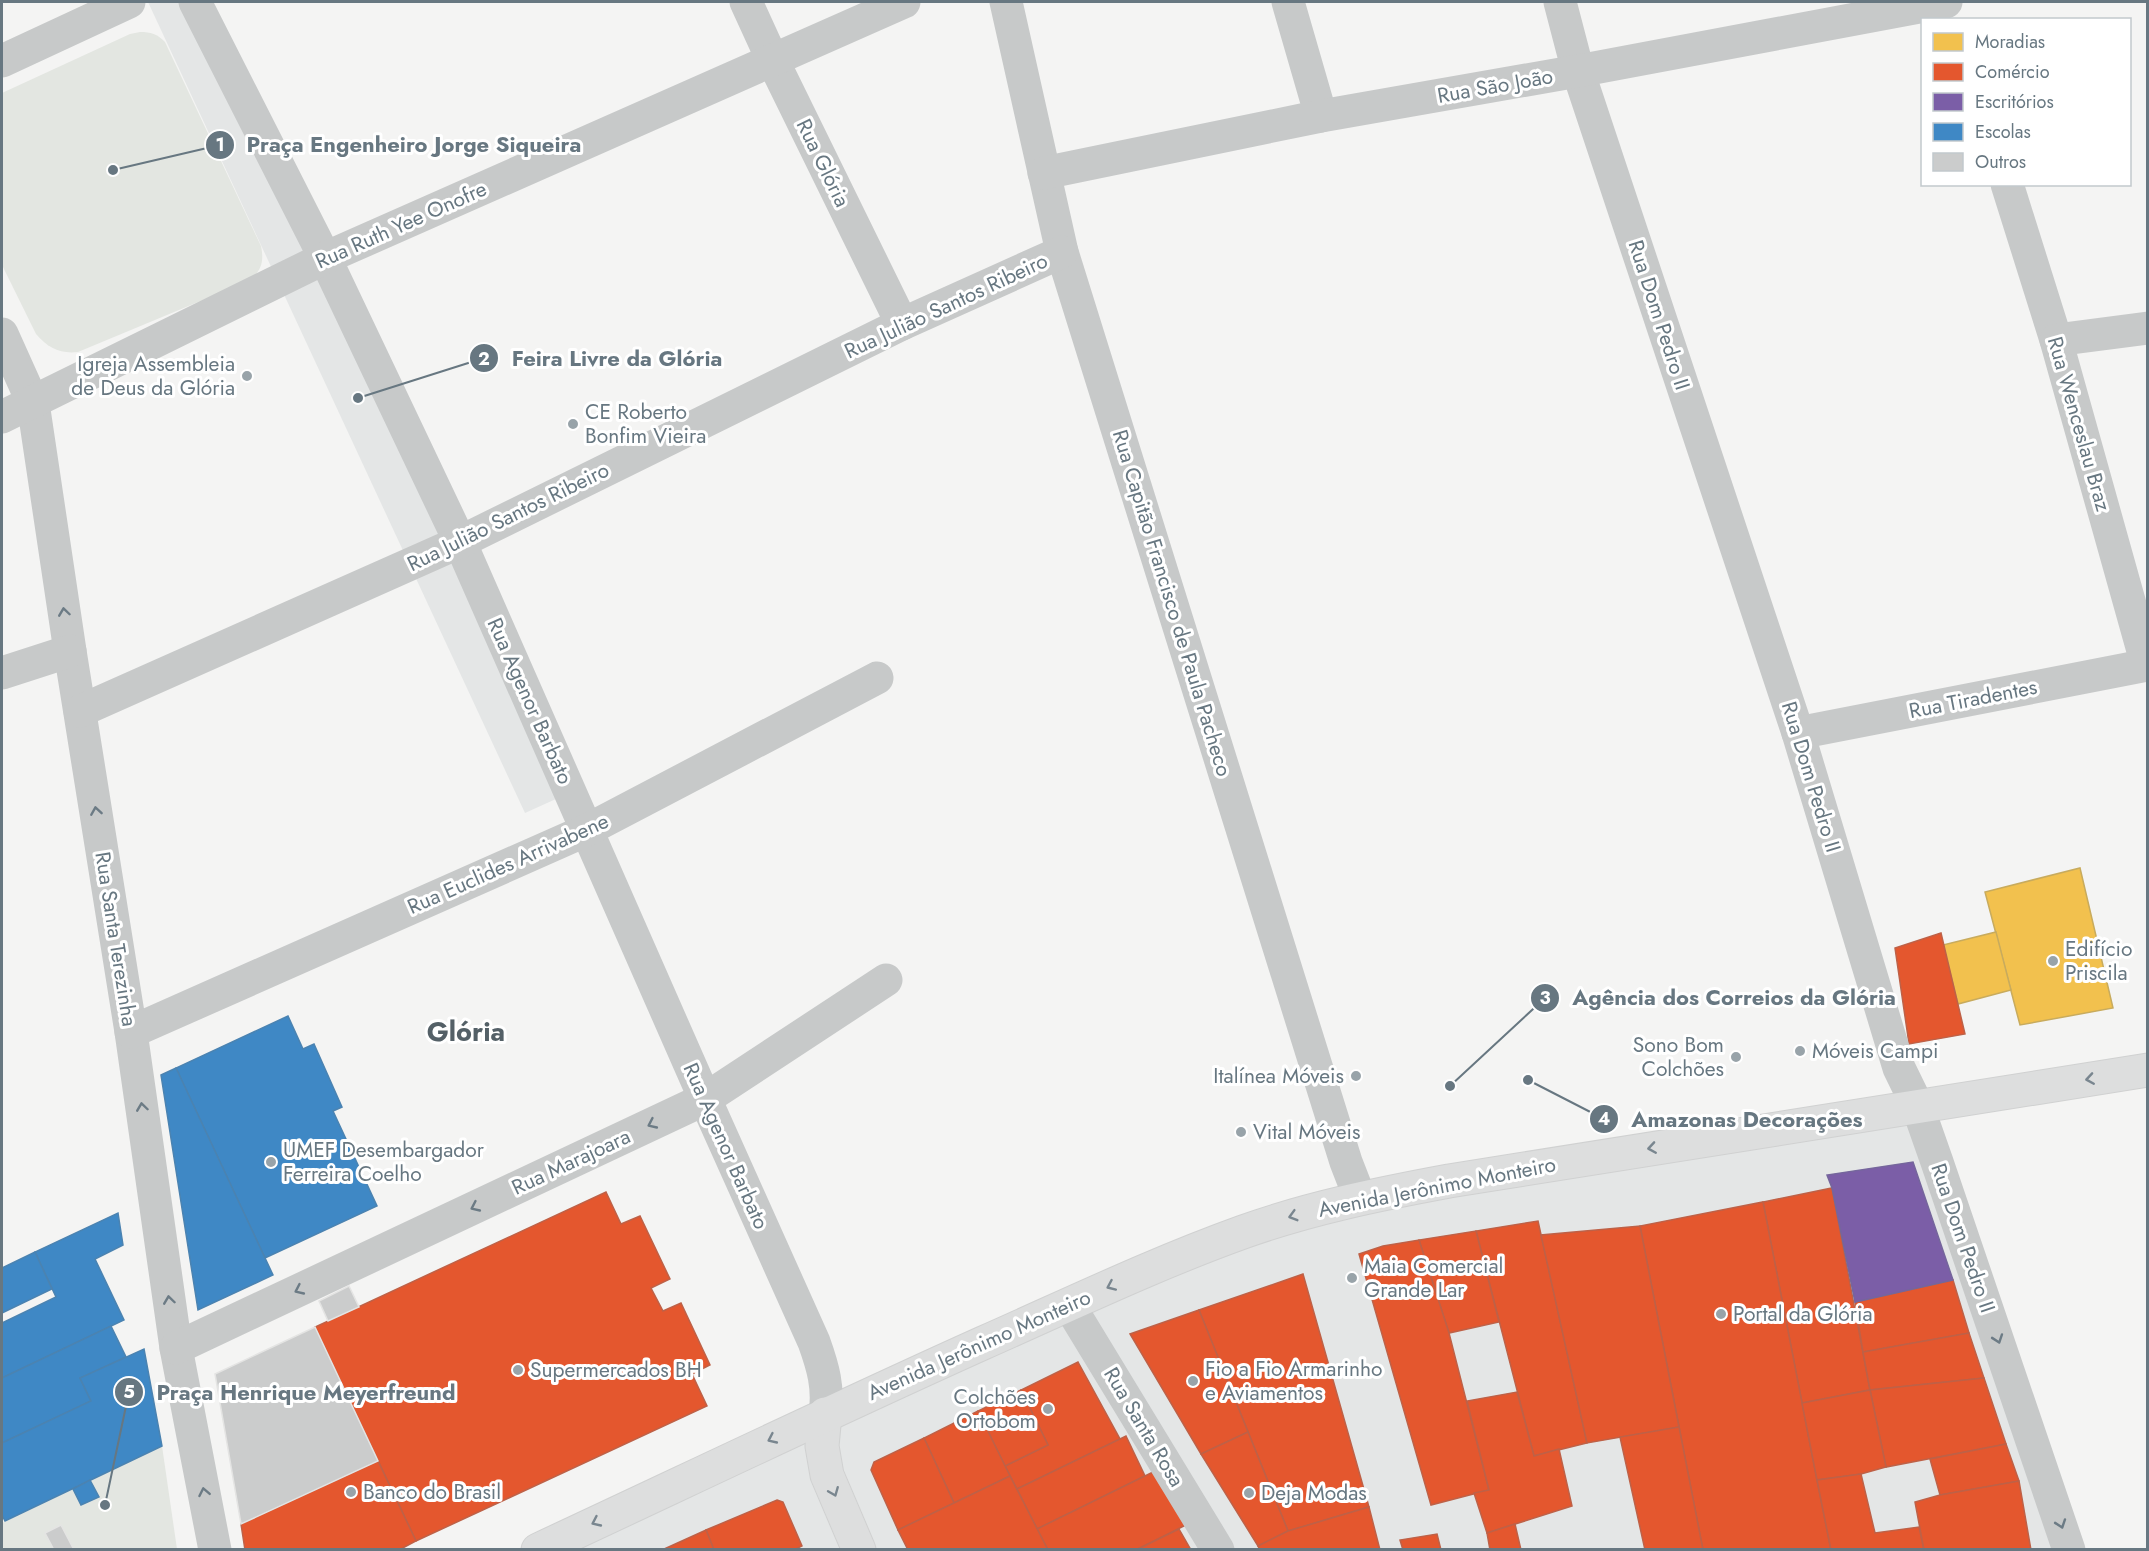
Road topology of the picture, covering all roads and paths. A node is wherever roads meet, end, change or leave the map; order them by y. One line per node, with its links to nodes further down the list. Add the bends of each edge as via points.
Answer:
1 (129, 2): 10 (street)
2 (195, 2): 17 (street, Rua Agenor Barbato)
3 (746, 2): 11 (street, Rua Glória)
4 (904, 2): 11 (street, Rua Ruth Yee Onofre)
5 (1006, 2): 14 (street, Rua Capitão Francisco de Paula Pacheco)
6 (1288, 2): 13 (street)
7 (1560, 2): 12 (street, Rua Dom Pedro II)
8 (1948, 2): 9 (street); 12 (street, Rua São João)
9 (1954, 18)
10 (2, 61)
11 (773, 61): 17 (street, Rua Ruth Yee Onofre); 18 (street, Rua Glória)
12 (1578, 71): 13 (street, Rua São João); 30 (street, Rua Dom Pedro II)
13 (1321, 116): 14 (street, Rua São João)
14 (1044, 173): 16 (street, Rua Capitão Francisco de Paula Pacheco)
15 (2008, 186): 21 (street, Rua Wenceslau Braz)
16 (1062, 252): 18 (street, Rua Julião Santos Ribeiro); 37 (street, Rua Capitão Francisco de Paula Pacheco)
17 (325, 258): 22 (street, Rua Ruth Yee Onofre); 24 (street, Rua Agenor Barbato)
18 (902, 324): 24 (street, Rua Julião Santos Ribeiro)
19 (2148, 328): 21 (street)
20 (2, 334): 22 (street, Rua Santa Terezinha)
21 (2056, 340): 26 (street, Rua Wenceslau Braz)
22 (33, 403): 23 (street, Rua Ruth Yee Onofre); 25 (street, Rua Santa Terezinha, one-way to 22)
23 (2, 417)
24 (460, 542): 29 (street, Rua Julião Santos Ribeiro); 31 (street, Rua Agenor Barbato)
25 (70, 651): 27 (street); 29 (street, Rua Santa Terezinha)
26 (2147, 665): 30 (street, Rua Tiradentes)
27 (2, 673)
28 (877, 678): 31 (street, Rua Euclides Arrivabene)
29 (80, 711): 33 (street, Rua Santa Terezinha, one-way to 29)
30 (1798, 733): 36 (street, Rua Dom Pedro II, via 1899,1068)
31 (587, 830): 33 (street, Rua Euclides Arrivabene); 35 (street, Rua Agenor Barbato)
32 (886, 980): 35 (street, Rua Marajoara)
33 (131, 1032): 39 (street, Rua Santa Terezinha, one-way to 33)
34 (2148, 1070): 36 (main road, Avenida Jerônimo Monteiro, one-way to 36)
35 (705, 1099): 39 (street, Rua Marajoara, one-way to 39); 40 (street, Rua Agenor Barbato, via 814,1342 827,1386)
36 (1917, 1106): 37 (main road, Avenida Jerônimo Monteiro, one-way to 37); 45 (street, Rua Dom Pedro II, one-way to 45)
37 (1360, 1198): 38 (main road, Avenida Jerônimo Monteiro, one-way to 38, via 1245,1231)
38 (1069, 1305): 40 (main road, Avenida Jerônimo Monteiro); 44 (street, Rua Santa Rosa)
39 (176, 1348): 41 (street, Rua Santa Terezinha, one-way to 39)
40 (825, 1414): 42 (main road, Avenida Jerônimo Monteiro, one-way to 42); 43 (main road, one-way to 43, via 822,1446 828,1475)
41 (215, 1550)
42 (538, 1550)
43 (859, 1550)
44 (1218, 1550)
45 (2069, 1550)

